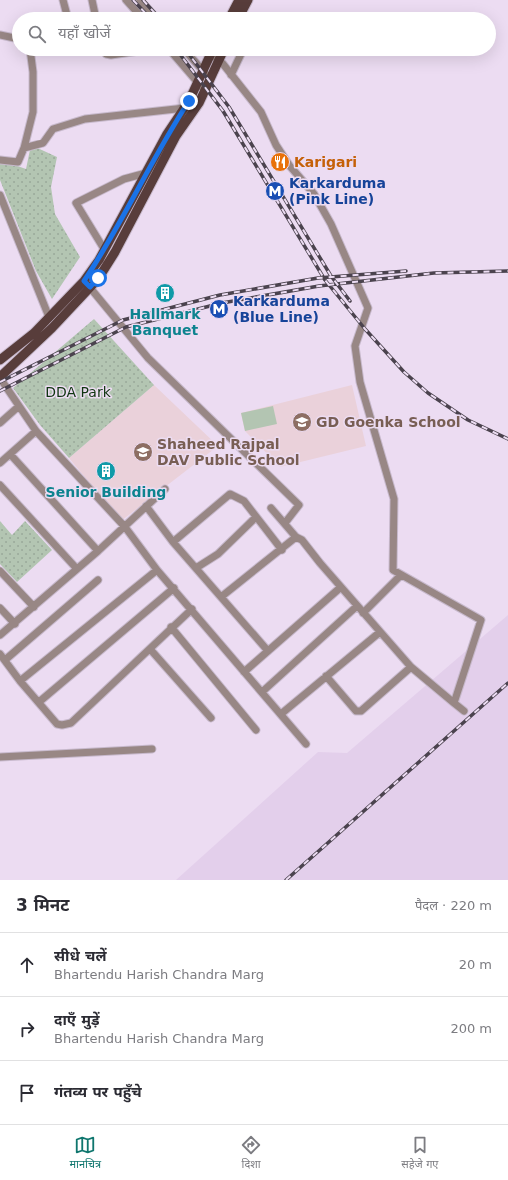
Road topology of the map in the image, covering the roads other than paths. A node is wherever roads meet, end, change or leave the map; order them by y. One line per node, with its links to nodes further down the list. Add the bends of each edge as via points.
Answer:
1 (63, 0): 7 (street)
2 (92, 0): 8 (street)
3 (126, 0): 9 (street)
4 (140, 0): 10 (street)
5 (239, 0): 11 (main road)
6 (248, 0): 12 (main road)
7 (66, 12)
8 (95, 12)
9 (137, 12)
10 (151, 12)
11 (233, 12)
12 (242, 12)
13 (0, 35): 14 (street)
14 (12, 38)
15 (31, 56): 29 (street, via 33,112)
16 (175, 56): 26 (street)
17 (190, 56): 23 (street)
18 (210, 56): 23 (main road)
19 (216, 56): 22 (street)
20 (221, 56): 22 (main road)
21 (240, 56): 24 (street)
22 (219, 61): 24 (street); 25 (main road)
23 (203, 71): 25 (street); 26 (main road)
24 (231, 75): 58 (street, via 261,112 276,145 314,194 337,236 368,308 355,346 360,382 394,499 393,570)
25 (210, 78): 27 (main road)
26 (198, 83): 27 (street); 28 (main road)
27 (205, 91): 34 (main road, via 176,136 115,252 98,278)
28 (185, 108): 29 (street, via 85,120 53,129 43,143); 31 (main road, via 167,134)
29 (24, 148): 30 (street, via 18,162)
30 (0, 160)
31 (146, 173): 33 (main road); 33 (street, via 124,178 76,203)
32 (0, 195): 35 (street)
33 (104, 249): 34 (main road)
34 (87, 284): 35 (main road); 37 (main road, via 52,328); 48 (street, via 148,358 299,505)
35 (49, 316): 36 (main road, via 34,333)
36 (0, 360)
37 (0, 378): 38 (street)
38 (18, 406): 39 (street); 40 (street)
39 (0, 423)
40 (36, 431): 41 (street); 49 (street)
41 (10, 454): 42 (street); 53 (street)
42 (0, 463)
43 (0, 485): 55 (street)
44 (165, 489): 45 (street)
45 (146, 506): 49 (street); 51 (street)
46 (271, 508): 48 (street)
47 (256, 517): 51 (street, via 244,501 230,494); 52 (street); 54 (street, via 218,554)
48 (285, 523): 50 (street)
49 (125, 527): 53 (street); 56 (street)
50 (296, 537): 52 (street); 60 (street, via 302,540)
51 (173, 542): 54 (street)
52 (282, 550): 62 (street)
53 (98, 551): 55 (street)
54 (196, 568): 62 (street)
55 (77, 569): 64 (street)
56 (157, 570): 61 (street); 79 (street)
57 (0, 571): 64 (street)
58 (401, 575): 67 (street); 82 (street, via 481,620)
59 (98, 580): 75 (street)
60 (341, 587): 63 (street); 73 (street)
61 (174, 588): 66 (street); 81 (street)
62 (221, 596): 73 (street)
63 (357, 606): 67 (street); 80 (street)
64 (34, 607): 68 (street)
65 (0, 608): 68 (street)
66 (192, 609): 69 (street); 77 (street)
67 (363, 613): 70 (street)
68 (15, 624): 71 (street)
69 (171, 628): 72 (street); 86 (street)
70 (380, 632): 76 (street); 78 (street)
71 (0, 635)
72 (150, 649): 81 (street, via 70,723 57,724); 85 (street)
73 (268, 651): 77 (street)
74 (0, 654): 75 (street)
75 (5, 660): 79 (street)
76 (411, 667): 78 (street, via 361,711 356,711); 82 (street)
77 (244, 672): 80 (street)
78 (326, 676): 84 (street)
79 (20, 681): 81 (street)
80 (262, 692): 84 (street)
81 (39, 702)
82 (454, 703): 83 (street)
83 (464, 712)
84 (281, 714): 87 (street)
85 (211, 718)
86 (256, 730)
87 (306, 744)
88 (152, 749): 89 (street)
89 (0, 757)

